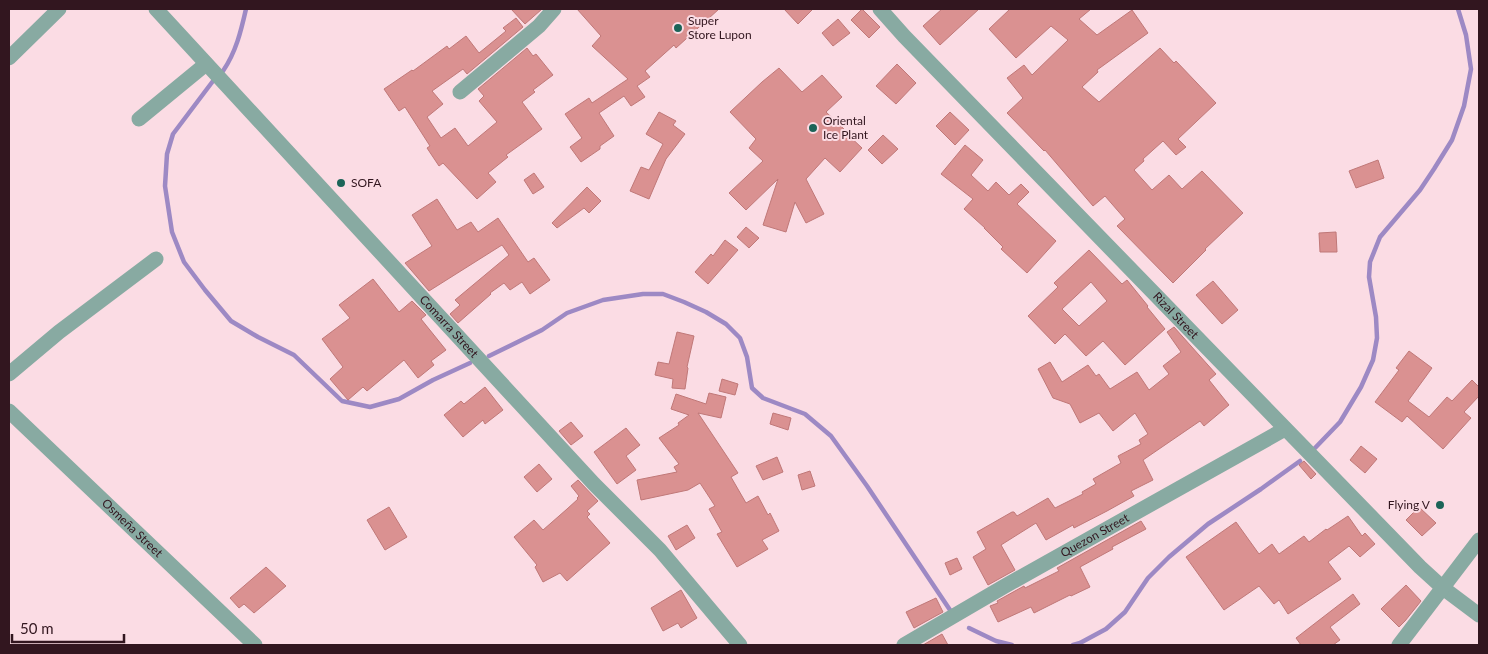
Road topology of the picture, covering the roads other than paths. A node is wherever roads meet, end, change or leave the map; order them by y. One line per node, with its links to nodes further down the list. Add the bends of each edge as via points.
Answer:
1 (59, 9): 5 (street)
2 (156, 9): 6 (street, Comarra Street)
3 (554, 9): 7 (street, via 539,26)
4 (880, 9): 12 (street, Rizal Street)
5 (9, 58)
6 (206, 64): 8 (street); 17 (street, Comarra Street, via 594,484 660,550)
7 (460, 92)
8 (139, 119)
9 (156, 259): 10 (street)
10 (9, 374)
11 (9, 411): 16 (street, Osmeña Street)
12 (1285, 429): 14 (street, Rizal Street); 18 (street, Quezon Street)
13 (1479, 540): 14 (street)
14 (1443, 588): 15 (street, Rizal Street); 19 (street)
15 (1479, 615)
16 (255, 645)
17 (740, 645)
18 (905, 645)
19 (1399, 645)

